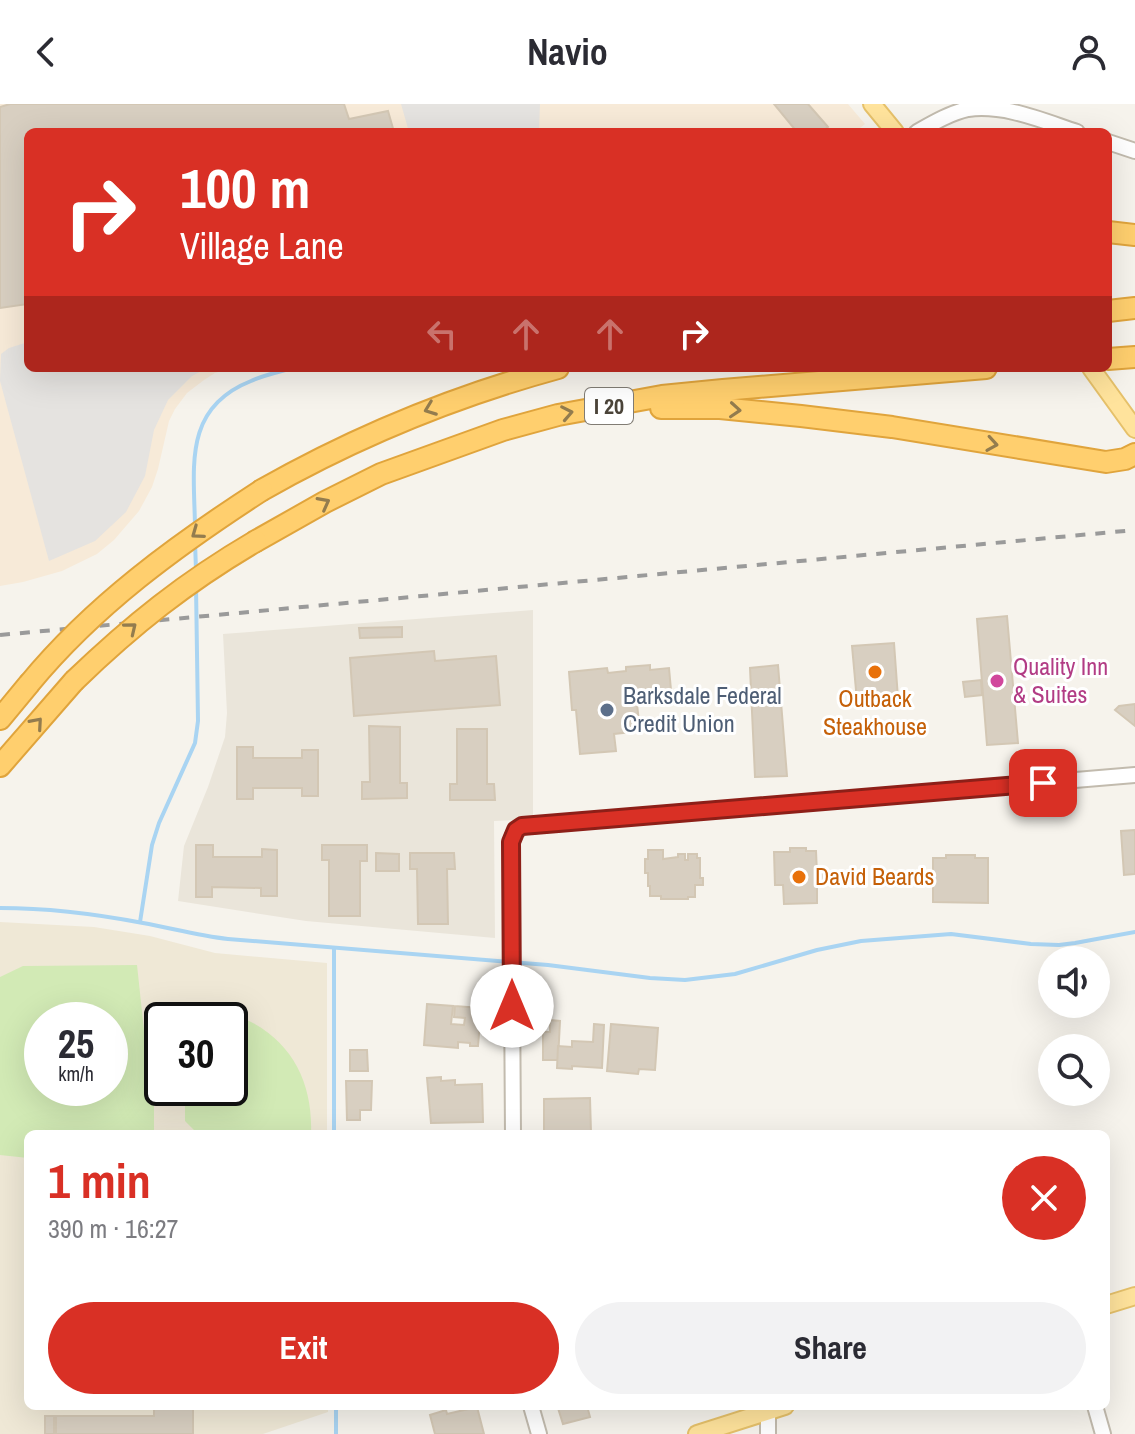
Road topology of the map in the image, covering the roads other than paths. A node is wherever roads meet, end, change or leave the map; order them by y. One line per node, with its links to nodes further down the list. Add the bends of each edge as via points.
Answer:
1 (872, 104): 2 (main road)
2 (892, 128)
3 (925, 128): 4 (street, via 979,107 1010,110)
4 (1065, 128)
5 (1112, 143): 6 (street)
6 (1135, 151)
7 (1112, 232): 8 (highway)
8 (1135, 235)
9 (1135, 357): 10 (highway)
10 (1112, 359)
11 (519, 372): 15 (highway)
12 (545, 372): 15 (highway, I 20)
13 (938, 372): 16 (highway, I 20, via 662,396)
14 (1094, 372): 17 (main road)
15 (467, 395): 19 (highway, I 20, one-way to 19, bridge, via 309,463 202,529 67,640)
16 (601, 407): 18 (highway, one-way to 18, via 765,412 1106,462); 20 (highway, I 20, one-way to 16, bridge, via 121,636 218,563 381,474 503,430)
17 (1135, 429)
18 (1135, 454)
19 (0, 719)
20 (0, 766)
21 (1135, 775): 22 (street, via 516,830 511,842)
22 (513, 1130)
23 (1135, 1296): 24 (main road)
24 (1110, 1304)
25 (532, 1410): 29 (street)
26 (774, 1410): 28 (main road)
27 (1096, 1410): 32 (street)
28 (768, 1412): 30 (main road); 31 (street)
29 (539, 1434)
30 (697, 1434)
31 (768, 1434)
32 (1103, 1434)

